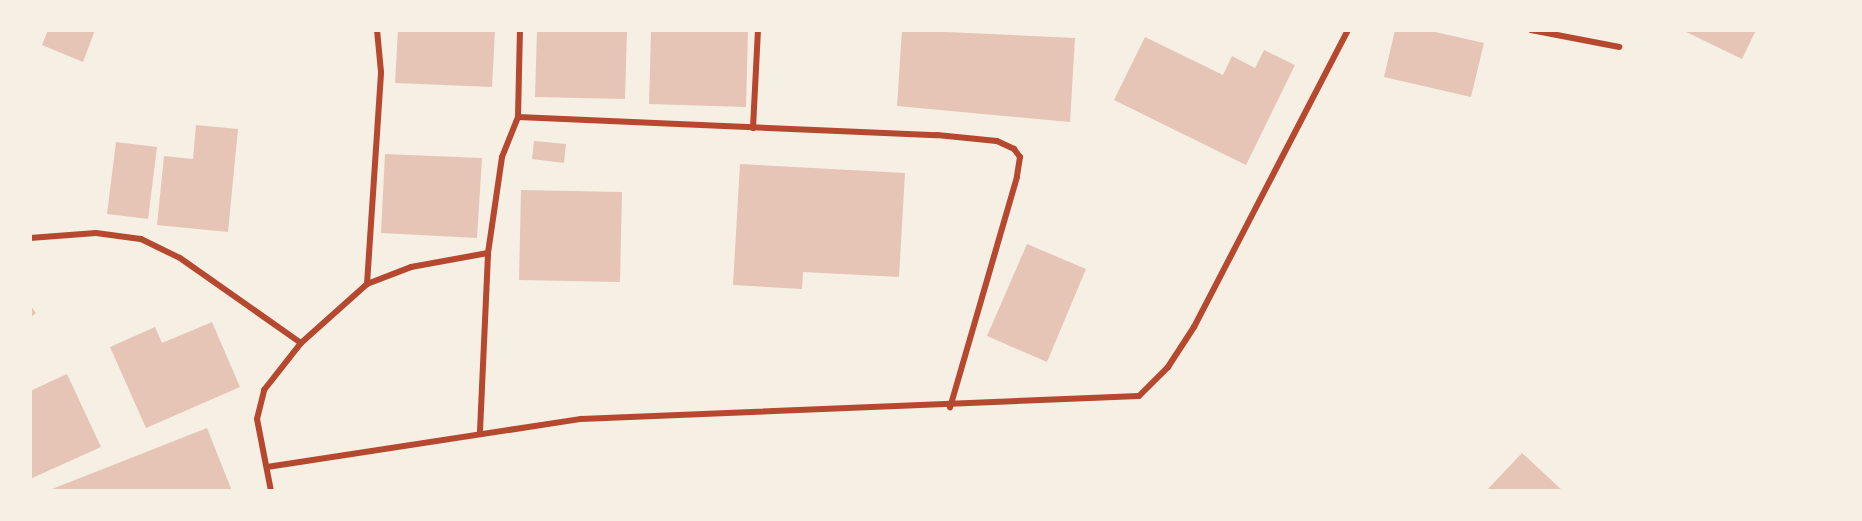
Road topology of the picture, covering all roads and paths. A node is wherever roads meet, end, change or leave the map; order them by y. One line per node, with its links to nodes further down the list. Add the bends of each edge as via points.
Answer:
1 (377, 30): 11 (street, via 381,72)
2 (520, 30): 7 (street)
3 (758, 30): 8 (street)
4 (1348, 30): 13 (street, via 1194,327 1168,367 1139,396)
5 (1531, 30): 6 (street)
6 (1619, 47)
7 (518, 117): 8 (street); 10 (street, via 502,157)
8 (753, 128): 13 (street, via 997,141 1020,157)
9 (30, 238): 12 (street, via 96,233 141,238 180,258)
10 (488, 253): 11 (street, via 411,267); 14 (street)
11 (367, 284): 12 (street)
12 (301, 343): 15 (street, via 264,390 257,418)
13 (950, 407): 14 (street, via 581,418)
14 (480, 431): 15 (street)
15 (267, 467): 16 (street)
16 (271, 491)

